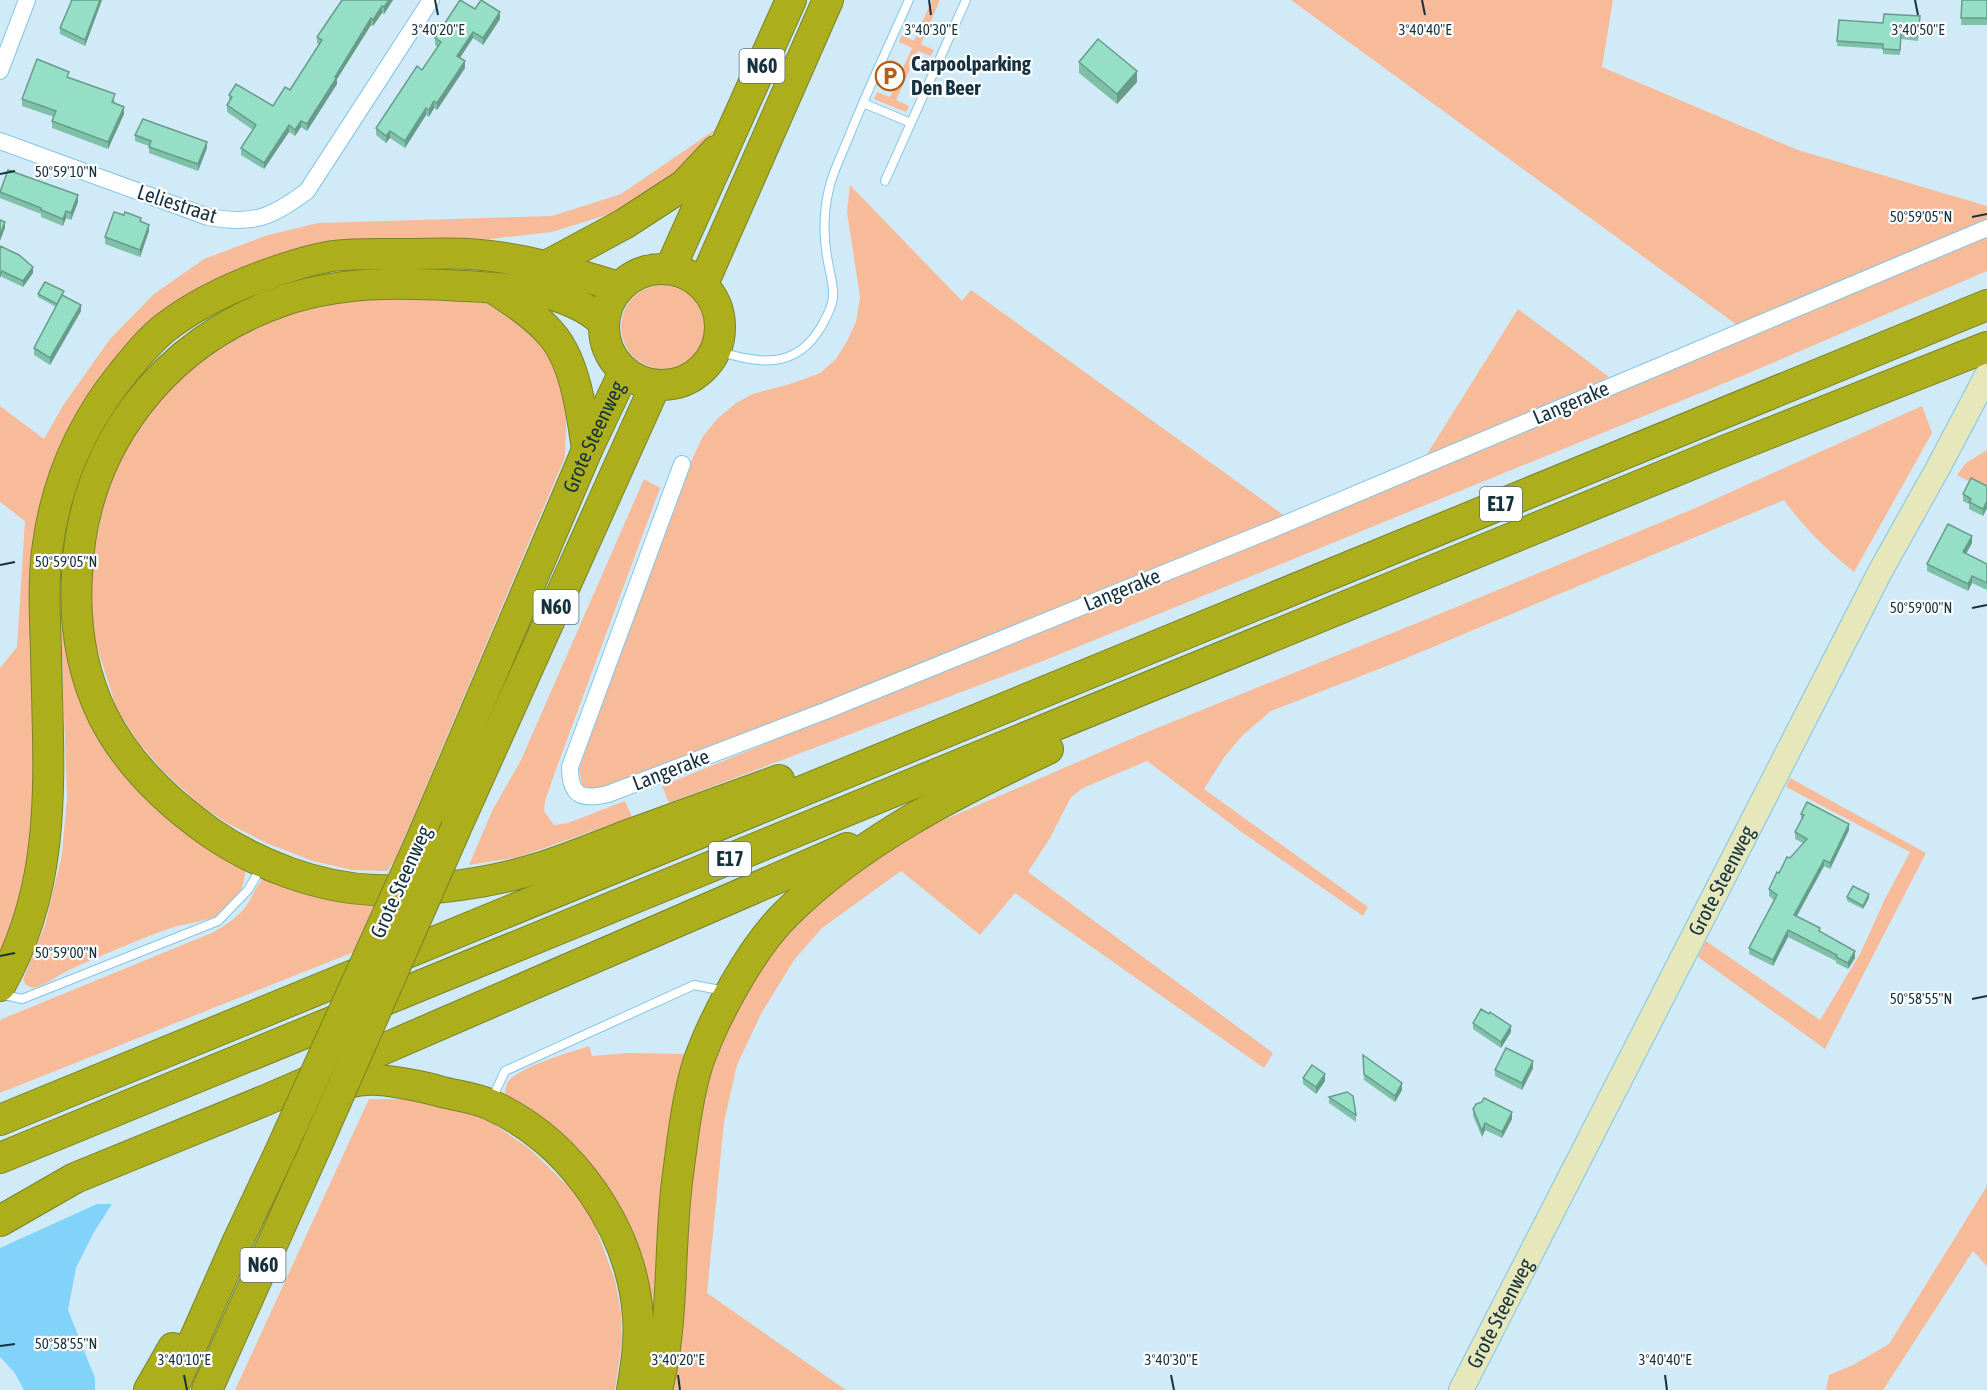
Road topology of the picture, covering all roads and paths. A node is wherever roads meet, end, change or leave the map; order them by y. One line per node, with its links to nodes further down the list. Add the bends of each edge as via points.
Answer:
1 (27, 0): 7 (street)
2 (431, 0): 11 (street, Leliestraat, via 307,191 268,216 231,221 208,217)
3 (791, 0): 10 (highway, N60)
4 (828, 0): 16 (highway, N60)
5 (909, 0): 8 (lane)
6 (966, 0): 9 (lane)
7 (0, 71)
8 (863, 103): 9 (lane); 22 (lane, via 825,206 824,242 833,299 819,330 805,348 771,361)
9 (910, 123): 12 (lane)
10 (732, 133): 14 (highway, via 684,185 624,224); 15 (highway, N60)
11 (0, 141)
12 (885, 182)
13 (1987, 228): 27 (street, Langerake, via 1268,531 847,702 608,794 593,798 581,795 570,782 570,767)
14 (546, 266): 17 (highway); 32 (highway, via 469,254 333,256 303,262 232,287 166,327 103,397 72,454 51,525 44,583 49,754 42,870 30,920)
15 (670, 269): 16 (highway); 17 (highway, via 642,272)
16 (703, 284): 22 (highway, via 717,304 722,327)
17 (619, 287): 20 (highway, via 608,303)
18 (494, 288): 20 (highway, via 547,293 593,312); 26 (highway, via 529,312 553,336 571,369); 31 (highway, via 358,285 288,299 252,313 191,349 165,372 122,425 105,457 91,493 77,561 79,646 89,681 122,746 166,798 226,843)
19 (1984, 306): 29 (highway, E17)
20 (603, 322): 23 (highway, via 612,358)
21 (1987, 347): 28 (highway, E17)
22 (717, 351): 24 (highway, via 702,371 680,384)
23 (624, 372): 24 (highway); 26 (highway, Grote Steenweg / N60)
24 (655, 386): 45 (highway, Grote Steenweg / N60, bridge)
25 (1982, 394): 48 (street, Grote Steenweg, via 1881,570)
26 (587, 450): 42 (highway, Grote Steenweg / N60, bridge, via 419,845)
27 (682, 464)
28 (1459, 561): 30 (highway, via 1082,733 961,791); 38 (highway, E17)
29 (859, 768): 31 (highway, via 786,777 540,868 465,884 414,889 355,888); 37 (highway, E17)
30 (905, 823): 33 (highway, via 824,879 784,916 748,962); 35 (highway)
31 (264, 863): 34 (lane, via 248,890 218,921 22,999)
32 (0, 986)
33 (731, 992): 36 (lane, via 694,985 505,1071); 47 (highway, via 698,1063 687,1113 677,1177 668,1326)
34 (0, 994)
35 (266, 1100): 36 (highway, via 367,1079); 39 (highway)
36 (490, 1104): 46 (highway, via 531,1129 564,1158 591,1189 614,1227 632,1273 639,1318)
37 (0, 1120)
38 (0, 1158)
39 (75, 1178): 40 (highway); 41 (highway)
40 (0, 1211)
41 (0, 1221)
42 (237, 1243): 43 (highway); 44 (highway, Grote Steenweg / N60)
43 (148, 1390)
44 (172, 1390)
45 (207, 1390)
46 (632, 1390)
47 (657, 1390)
48 (1461, 1390)

